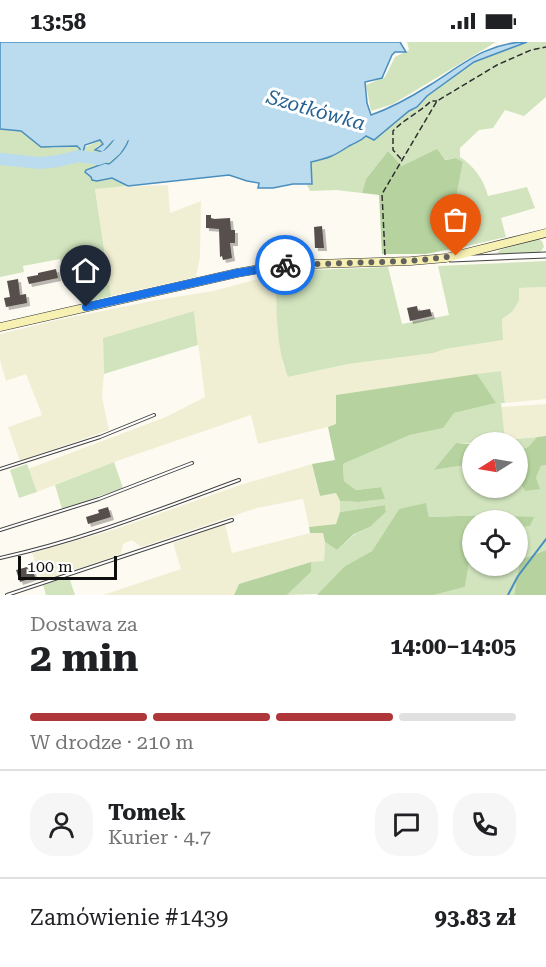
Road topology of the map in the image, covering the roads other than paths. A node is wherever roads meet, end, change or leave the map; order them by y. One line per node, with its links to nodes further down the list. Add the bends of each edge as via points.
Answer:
1 (546, 235): 3 (street)
2 (546, 255): 3 (street)
3 (446, 258): 4 (street, via 282,265)
4 (0, 327)
5 (154, 415): 7 (lane)
6 (192, 464): 10 (lane)
7 (0, 469)
8 (239, 480): 11 (lane, via 106,529)
9 (232, 520): 12 (lane)
10 (0, 530)
11 (0, 558)
12 (7, 595)

